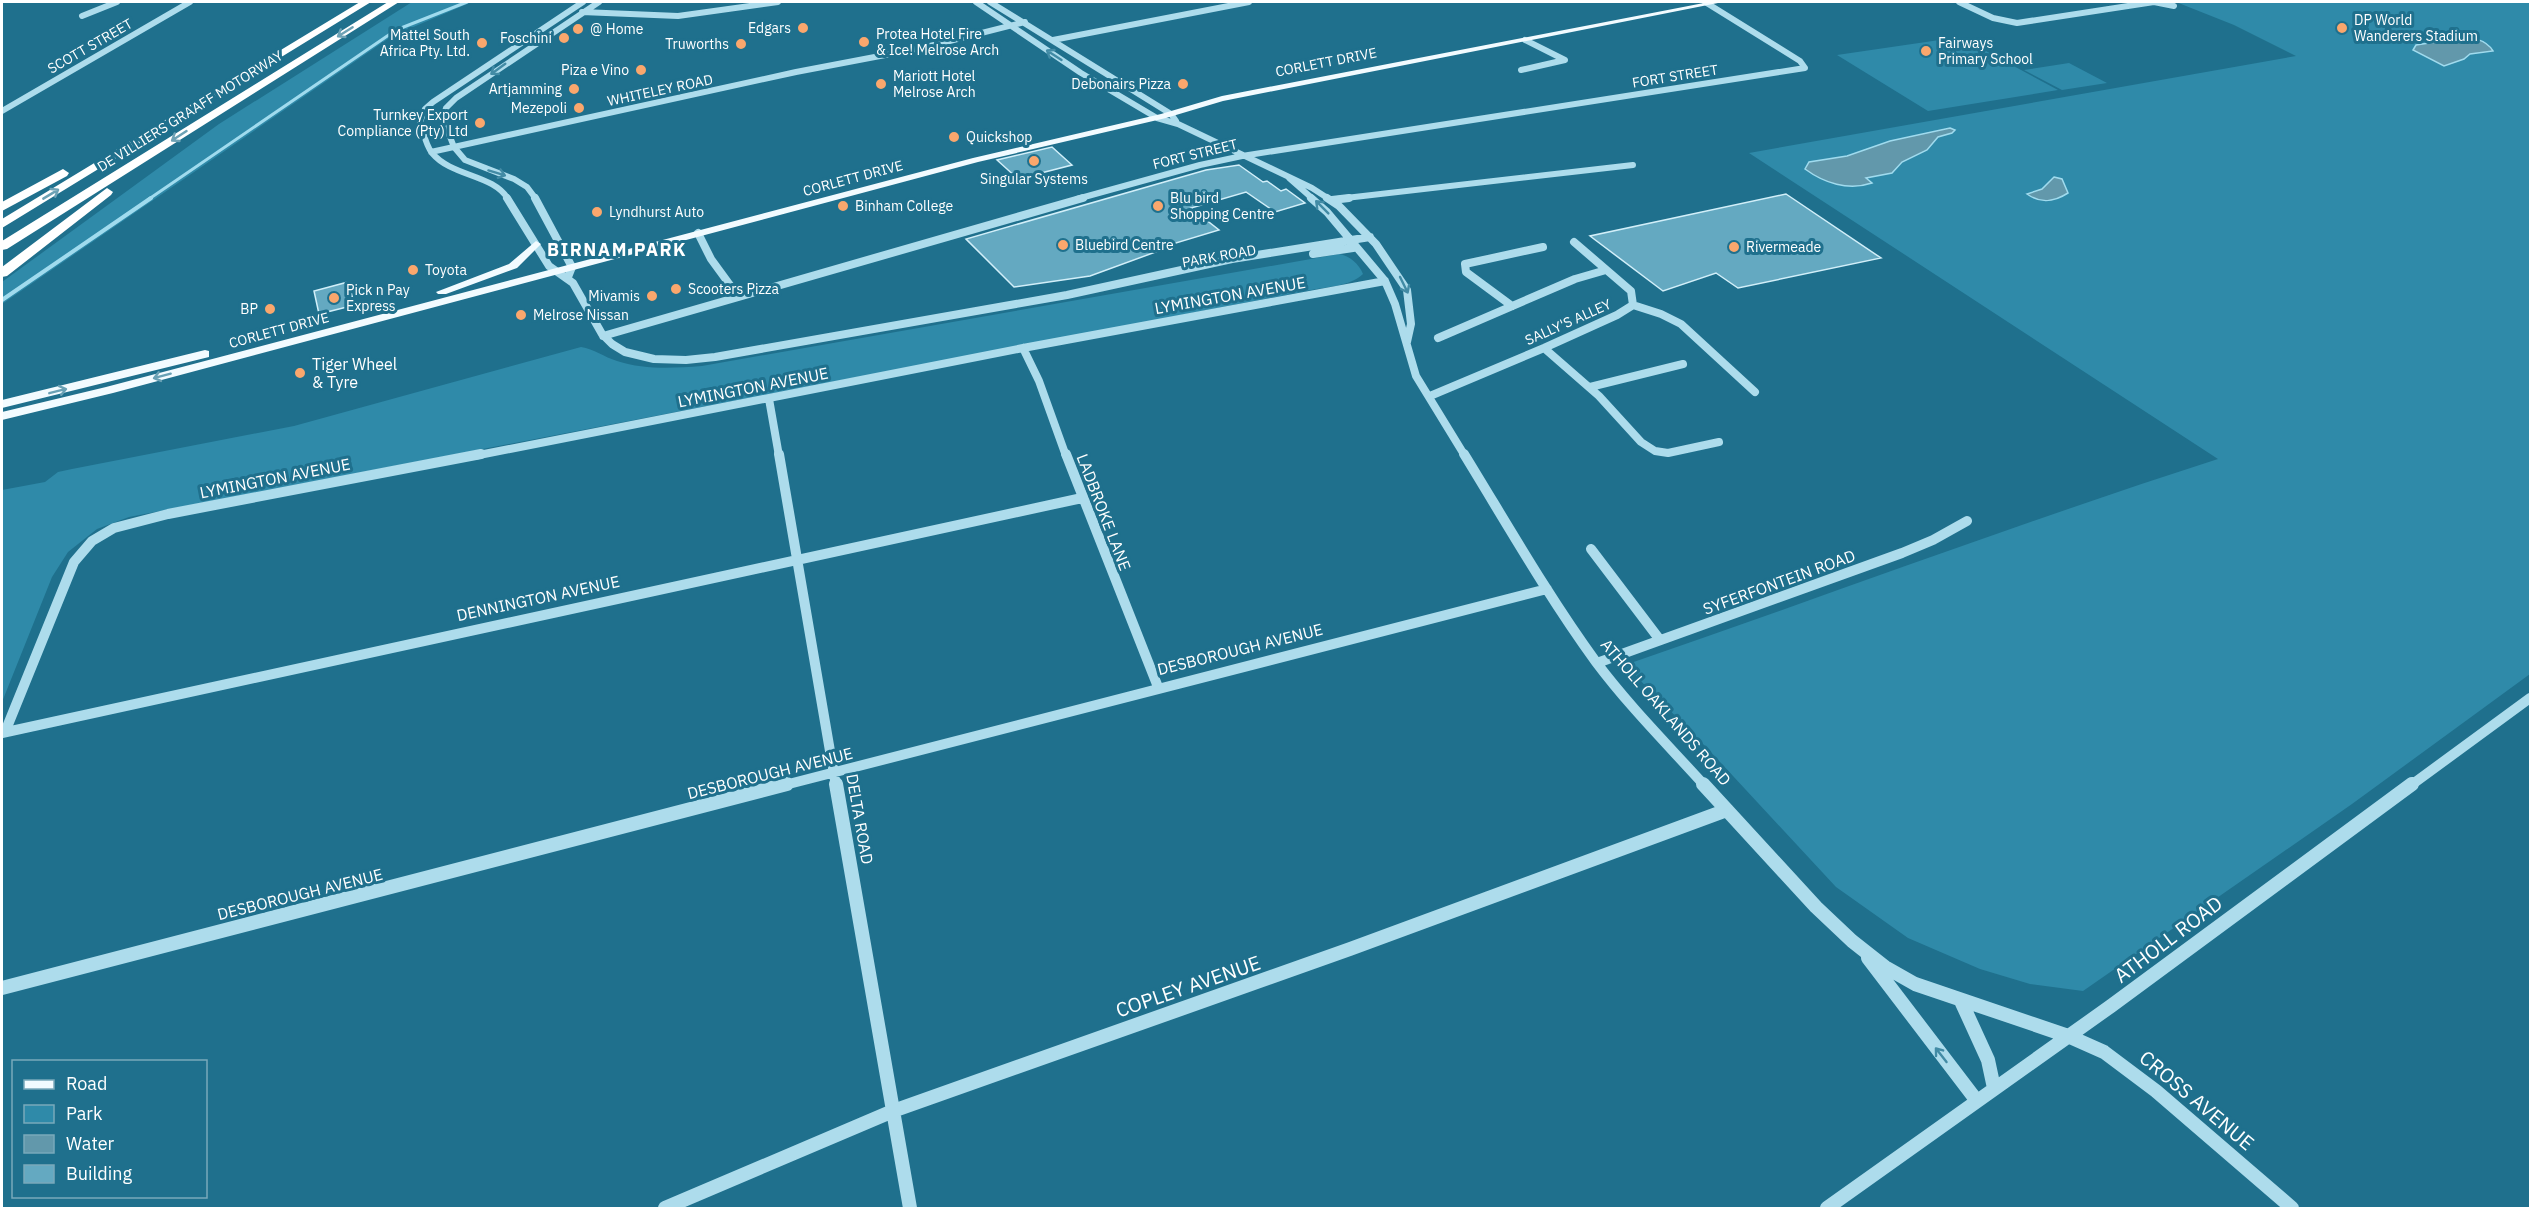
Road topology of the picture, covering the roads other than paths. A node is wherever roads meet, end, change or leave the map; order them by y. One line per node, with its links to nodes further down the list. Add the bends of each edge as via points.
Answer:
1 (117, 2): 20 (street)
2 (190, 2): 33 (street, SCOTT STREET)
3 (366, 2): 31 (highway)
4 (394, 2): 41 (highway, DE VILLIERS GRAAFF MOTORWAY, one-way to 41)
5 (583, 2): 17 (street)
6 (599, 2): 18 (street)
7 (778, 2): 15 (street)
8 (976, 2): 19 (street)
9 (990, 2): 21 (street, ATHOLL OAKLANDS ROAD)
10 (1248, 2): 24 (street)
11 (1686, 2): 35 (main road, CORLETT DRIVE, via 1269,82)
12 (1719, 2): 14 (main road, CORLETT DRIVE)
13 (1959, 2): 16 (street, via 1993,18 2021,23 2154,2)
14 (1707, 3): 25 (main road, CORLETT DRIVE); 40 (street, FORT STREET, via 1804,65 1803,69)
15 (748, 6): 18 (street, via 668,16)
16 (2174, 6)
17 (568, 11): 18 (street); 39 (street, via 425,109 420,122)
18 (584, 12): 38 (street, one-way to 38, via 450,103 443,119)
19 (997, 15): 22 (street); 23 (street)
20 (82, 16)
21 (1022, 21): 22 (street, WHITELEY ROAD); 24 (street, ATHOLL OAKLANDS ROAD)
22 (1010, 24): 23 (street, WHITELEY ROAD); 26 (street)
23 (987, 30): 26 (street); 29 (street, WHITELEY ROAD, via 922,48)
24 (1053, 40): 27 (street, ATHOLL OAKLANDS ROAD)
25 (1525, 40): 30 (street, via 1565,60); 36 (main road, CORLETT DRIVE, via 1277,87)
26 (1032, 41): 32 (street, one-way to 26)
27 (1083, 60): 32 (street); 35 (street, ATHOLL OAKLANDS ROAD)
28 (801, 62): 29 (street)
29 (807, 70): 38 (street, WHITELEY ROAD)
30 (1521, 70)
31 (248, 72): 45 (highway); 46 (highway, one-way to 31)
32 (1081, 73): 34 (street)
33 (2, 111)
34 (1146, 111): 35 (main road, CORLETT DRIVE); 55 (main road, CORLETT DRIVE)
35 (1158, 112): 36 (main road, CORLETT DRIVE); 37 (street, ATHOLL OAKLANDS ROAD); 47 (main road, CORLETT DRIVE)
36 (1171, 114): 37 (street, ATHOLL OAKLANDS ROAD)
37 (1178, 124): 40 (street, ATHOLL OAKLANDS ROAD)
38 (454, 147): 39 (street, WHITELEY ROAD); 55 (street, one-way to 55, via 465,160 521,182 537,201)
39 (431, 152): 50 (street, via 454,171 502,191)
40 (1242, 156): 43 (street, ATHOLL OAKLANDS ROAD); 60 (street, FORT STREET)
41 (143, 159): 52 (highway, DE VILLIERS GRAAFF MOTORWAY); 57 (highway, via 135,171)
42 (1633, 165): 44 (street)
43 (1288, 178): 44 (street, ATHOLL OAKLANDS ROAD); 51 (street, ATHOLL OAKLANDS ROAD, one-way to 43, via 1327,212)
44 (1332, 200): 48 (street, ATHOLL OAKLANDS ROAD)
45 (2, 207)
46 (2, 224)
47 (698, 233): 55 (main road, CORLETT DRIVE); 60 (street)
48 (1373, 240): 51 (street, PARK ROAD); 65 (street, ATHOLL OAKLANDS ROAD, one-way to 65, via 1407,290 1411,324)
49 (1574, 242): 56 (street, SALLY'S ALLEY)
50 (536, 244): 54 (street); 59 (main road, via 513,266)
51 (1352, 244): 58 (street, ATHOLL OAKLANDS ROAD); 63 (street, PARK ROAD, via 696,360 665,361 634,355)
52 (2, 246)
53 (1543, 247): 62 (street, via 1466,264 1466,272)
54 (551, 269): 55 (main road, CORLETT DRIVE); 59 (main road, CORLETT DRIVE); 74 (main road, CORLETT DRIVE, one-way to 74)
55 (569, 269): 63 (street)
56 (1606, 270): 61 (street, SALLY'S ALLEY, via 1630,291); 62 (street)
57 (2, 273)
58 (1385, 281): 65 (street, ATHOLL OAKLANDS ROAD); 66 (street, LYMINGTON AVENUE)
59 (442, 292): 73 (main road, CORLETT DRIVE, one-way to 59)
60 (738, 296): 63 (street, FORT STREET)
61 (1632, 305): 67 (street, SALLY'S ALLEY); 70 (street, via 1681,324)
62 (1512, 306): 64 (street)
63 (603, 336)
64 (1438, 338)
65 (1406, 345): 71 (street, ATHOLL OAKLANDS ROAD, via 1416,376)
66 (1023, 348): 72 (street, LYMINGTON AVENUE); 76 (street, LADBROKE LANE)
67 (1544, 348): 69 (street); 71 (street, SALLY'S ALLEY)
68 (1683, 364): 69 (street)
69 (1590, 387): 75 (street, via 1641,442 1655,451 1668,453)
70 (1755, 392)
71 (1430, 396): 80 (street, ATHOLL OAKLANDS ROAD)
72 (769, 399): 79 (street, DELTA ROAD); 85 (street, LYMINGTON AVENUE, via 126,523 92,541 74,562)
73 (2, 404)
74 (2, 416)
75 (1719, 442)
76 (1082, 498): 79 (street, DENNINGTON AVENUE); 83 (street, LADBROKE LANE)
77 (1967, 521): 81 (street, SYFERFONTEIN ROAD, via 1902,553)
78 (1591, 549): 81 (street)
79 (797, 558): 85 (street, DENNINGTON AVENUE); 86 (street, DELTA ROAD)
80 (1547, 589): 82 (street, ATHOLL OAKLANDS ROAD); 83 (street, DESBOROUGH AVENUE)
81 (1660, 640): 82 (street, SYFERFONTEIN ROAD)
82 (1597, 663): 87 (street, ATHOLL OAKLANDS ROAD)
83 (1158, 687): 86 (street, DESBOROUGH AVENUE)
84 (2530, 698): 91 (street, ATHOLL ROAD)
85 (3, 733)
86 (836, 773): 89 (street, DESBOROUGH AVENUE); 94 (street, DELTA ROAD)
87 (1727, 810): 88 (street, ATHOLL OAKLANDS ROAD, via 1816,907); 94 (street, COPLEY AVENUE)
88 (1863, 951): 90 (street, ATHOLL OAKLANDS ROAD, via 1899,976); 93 (street, ATHOLL OAKLANDS ROAD, one-way to 88)
89 (2, 988)
90 (1961, 1001): 91 (street, ATHOLL OAKLANDS ROAD); 92 (street, via 1988,1060)
91 (2068, 1036): 92 (street, ATHOLL ROAD); 98 (street, CROSS AVENUE, via 2104,1052 2140,1079)
92 (1994, 1088): 93 (street, ATHOLL ROAD)
93 (1977, 1101): 97 (street, ATHOLL ROAD)
94 (893, 1111): 95 (street, COPLEY AVENUE); 96 (street, DELTA ROAD)
95 (665, 1209)
96 (910, 1209)
97 (1827, 1209)
98 (2292, 1209)

